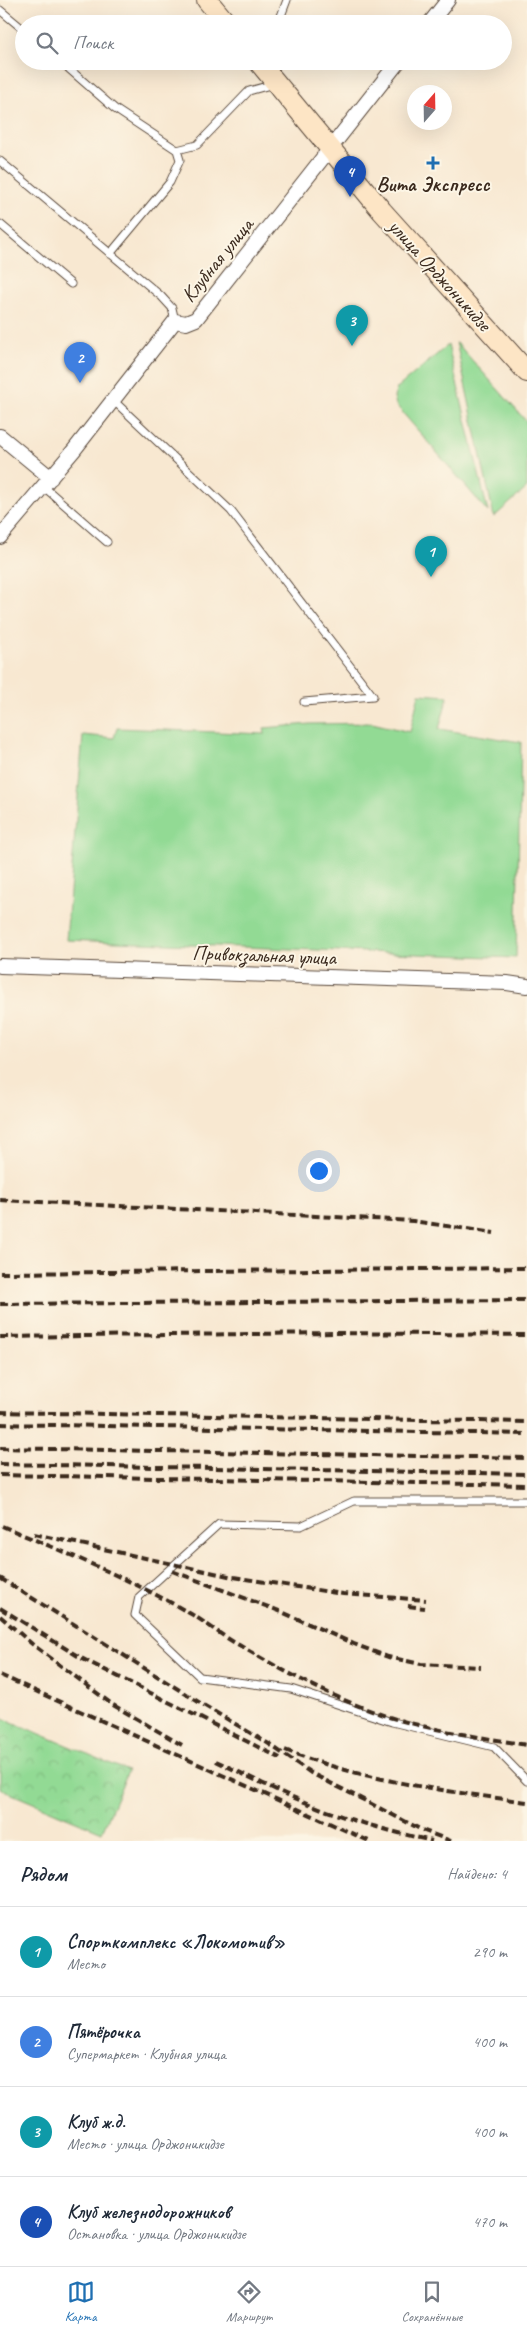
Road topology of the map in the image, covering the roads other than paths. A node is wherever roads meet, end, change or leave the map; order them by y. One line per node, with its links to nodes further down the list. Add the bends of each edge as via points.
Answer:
1 (207, 0): 5 (street)
2 (287, 0): 6 (lane)
3 (448, 0): 7 (street)
4 (0, 10): 8 (lane)
5 (220, 15)
6 (281, 15)
7 (436, 15)
8 (15, 22)
9 (70, 70): 14 (lane, via 115,109)
10 (266, 70): 12 (street, улица Орджоникидзе)
11 (392, 70): 13 (street, Клубная улица)
12 (277, 84): 13 (street, улица Орджоникидзе); 14 (lane, via 249,90 197,145)
13 (331, 148): 19 (street, Клубная улица, via 196,319); 20 (street, улица Орджоникидзе, via 382,211)
14 (177, 150): 17 (lane, via 180,160 170,182)
15 (2, 166): 17 (lane)
16 (0, 224): 18 (lane)
17 (110, 254): 19 (lane, via 161,296 172,308)
18 (71, 284)
19 (175, 321): 21 (street, Клубная улица)
20 (527, 372)
21 (113, 400): 23 (street, Клубная улица); 26 (lane, via 232,510 373,696)
22 (0, 436): 23 (street)
23 (47, 482): 24 (street, Клубная улица); 25 (lane)
24 (0, 537)
25 (107, 542)
26 (304, 702)
27 (0, 966): 28 (street, Привокзальная улица)
28 (527, 986)
29 (527, 1501): 30 (lane, via 354,1501 302,1526 219,1524 139,1597 136,1615 200,1677 291,1689 392,1722 494,1747)
30 (527, 1781)

